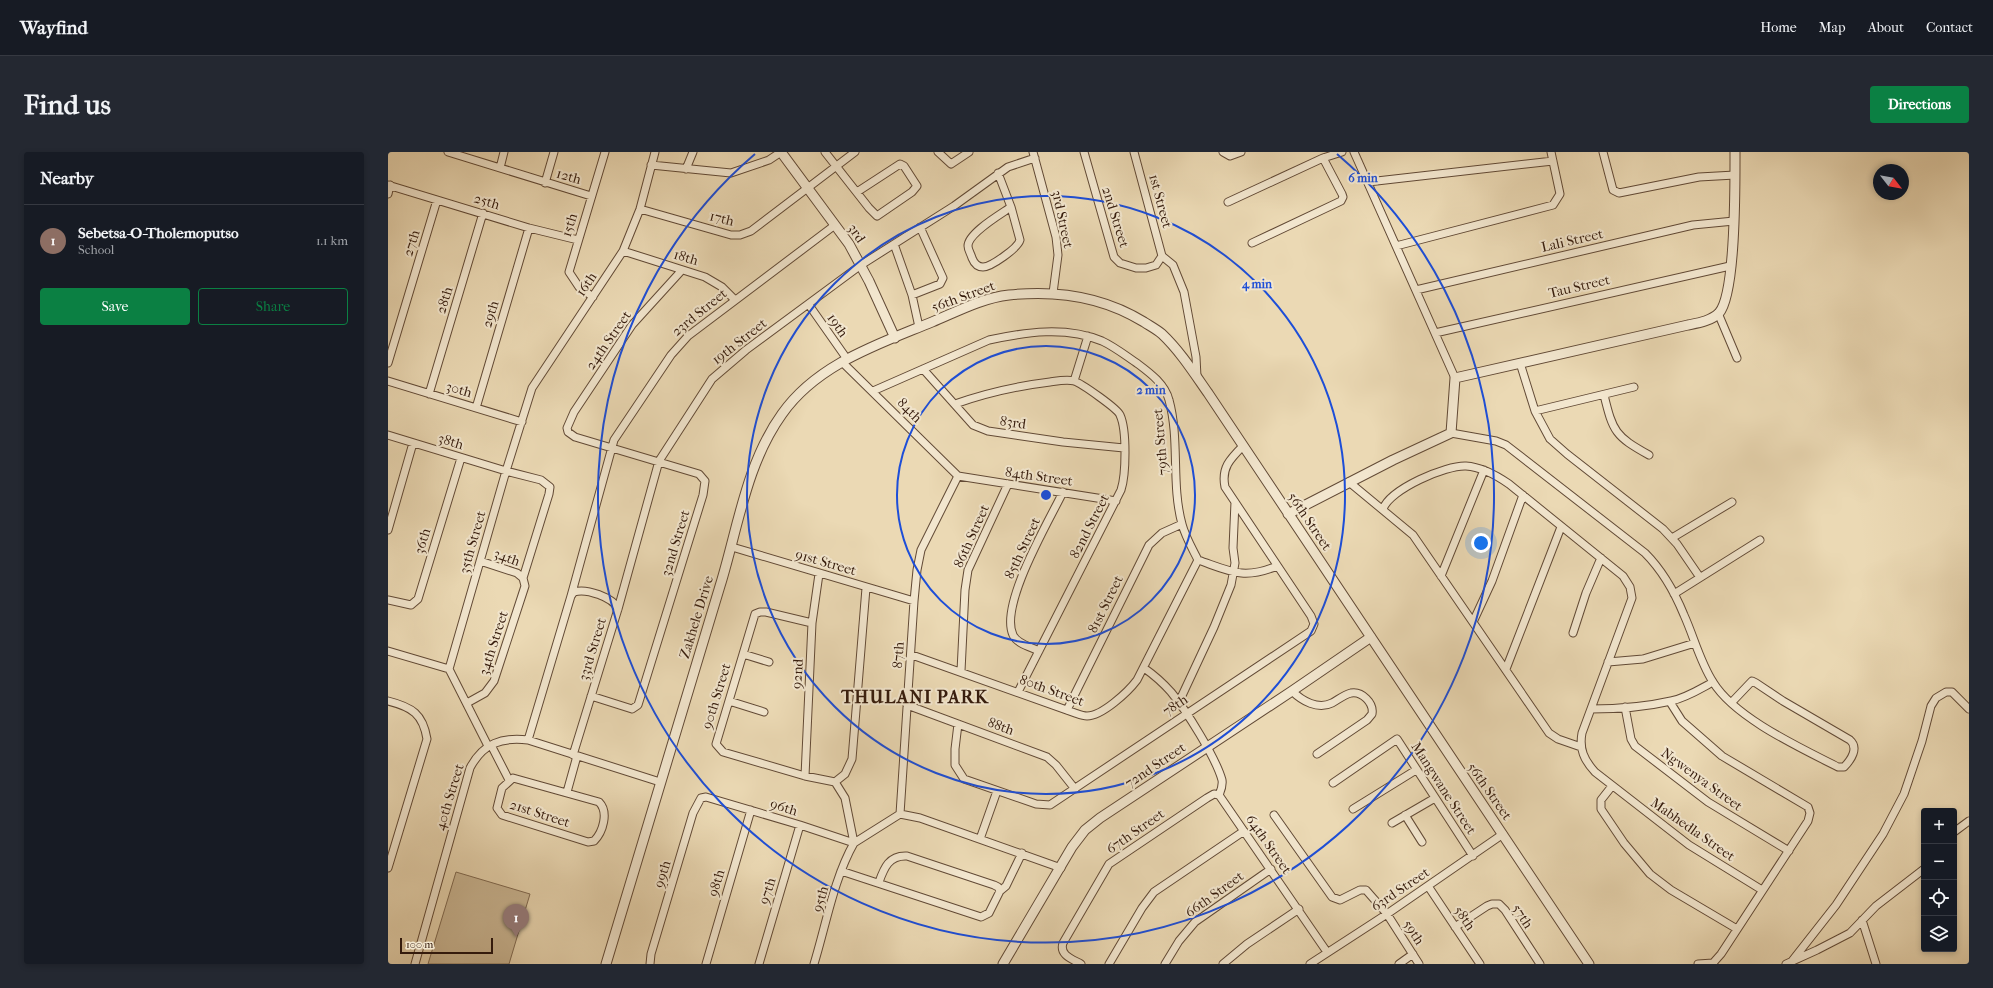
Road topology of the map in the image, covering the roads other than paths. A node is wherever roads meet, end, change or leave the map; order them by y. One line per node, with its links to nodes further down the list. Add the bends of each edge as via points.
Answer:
1 (450, 152): 26 (street, 12th)
2 (504, 152): 26 (street)
3 (554, 152): 31 (street)
4 (606, 152): 36 (street, 15th)
5 (655, 152): 24 (street, 16th)
6 (693, 152): 27 (street)
7 (781, 152): 27 (street, via 769,160 736,172); 33 (street, 3rd)
8 (825, 152): 25 (street)
9 (855, 152): 25 (street)
10 (938, 152): 11 (street, via 951,164)
11 (969, 152)
12 (1084, 152): 51 (street, 2nd Street, via 1104,229 1115,259 1136,268 1146,268 1159,263)
13 (1134, 152): 51 (street, 1st Street)
14 (1223, 152): 15 (street, via 1230,156)
15 (1241, 152)
16 (1342, 152): 22 (street)
17 (1354, 152): 30 (street)
18 (1551, 152): 23 (street)
19 (1603, 152): 29 (street, via 1613,190 1619,193 1699,177)
20 (1735, 152): 29 (street)
21 (1034, 155): 28 (street, 19th Street); 56 (street, 3rd Street, via 1056,237 1058,256)
22 (1323, 158): 38 (street); 47 (street, via 1342,194 1341,201)
23 (1552, 161): 30 (street); 49 (street, via 1560,196 1553,205)
24 (651, 165): 27 (street); 40 (street, 16th)
25 (836, 166): 33 (street); 34 (street)
26 (500, 168): 31 (street, 12th)
27 (686, 169)
28 (998, 174): 39 (street); 44 (street, 19th Street)
29 (1735, 175): 42 (street)
30 (1368, 182): 49 (street)
31 (545, 183): 36 (street, 12th)
32 (389, 185): 35 (street); 37 (street, 25th)
33 (807, 187): 40 (street, 17th, via 751,231 740,236); 43 (street, 3rd)
34 (857, 192): 34 (street, via 875,216 878,216 917,186 900,164)
35 (388, 194)
36 (591, 196): 46 (street, 15th)
37 (437, 200): 41 (street, 25th); 68 (street, 27th)
38 (1228, 202)
39 (1011, 207): 39 (street, via 1020,235 1019,244 989,264 979,266 973,261 968,247 971,238)
40 (640, 209): 50 (street, 16th)
41 (483, 213): 45 (street, 25th); 77 (street, 28th)
42 (1734, 221): 53 (street); 55 (street, Lali Street, via 1693,225)
43 (835, 226): 52 (street, 3rd); 59 (street, 23rd Street)
44 (920, 227): 48 (street, 19th Street); 57 (street, via 943,278 940,284)
45 (530, 228): 46 (street, 25th); 80 (street, 29th)
46 (578, 240): 58 (street, 15th, via 569,272 579,287)
47 (1252, 243)
48 (894, 244): 52 (street, 19th Street); 57 (street)
49 (1396, 246): 55 (street)
50 (623, 251): 54 (street, 18th); 58 (street, 16th)
51 (1162, 256): 71 (street, via 1173,265 1184,292 1196,357)
52 (861, 265): 60 (street, 19th Street); 65 (street, 3rd)
53 (1730, 266): 61 (street, via 1725,300); 63 (street, Tau Street)
54 (682, 270): 59 (street, 18th, via 714,281); 83 (street, 24th Street, via 632,325 568,422)
55 (1416, 290): 63 (street)
56 (1053, 293): 62 (street, 56th Street, via 997,297); 71 (street, 56th Street, via 1101,302 1139,319 1160,332)
57 (912, 295): 62 (street)
58 (593, 297): 82 (street, 16th, via 532,388)
59 (735, 300): 89 (street, 23rd Street, via 679,344 617,434)
60 (809, 305): 67 (street, 19th); 92 (street, 19th Street, via 746,350 712,379)
61 (1718, 313): 66 (street); 69 (street, via 1706,321)
62 (919, 327): 65 (street, 56th Street)
63 (1435, 332): 72 (street)
64 (1088, 336): 70 (street, 79th Street, via 1052,331 989,340); 74 (street); 105 (street, 79th Street, via 1103,341 1128,357 1166,392 1172,413)
65 (895, 338): 67 (street, Zakhele Drive)
66 (1737, 358)
67 (844, 360): 76 (street, 84th); 110 (street, Zakhele Drive, via 804,389 783,412 774,427 756,461)
68 (388, 363)
69 (1520, 363): 72 (street); 81 (street)
70 (923, 368): 76 (street, 79th Street); 79 (street, 83rd)
71 (1197, 377): 87 (street, 56th Street)
72 (1455, 378): 84 (street)
73 (388, 381): 77 (street, 30th)
74 (1074, 381): 79 (street, via 1012,387); 88 (street, 82nd Street, via 1119,412 1122,419)
75 (1634, 387): 78 (street)
76 (873, 391): 95 (street, 84th)
77 (429, 394): 80 (street, 30th)
78 (1604, 394): 81 (street); 90 (street, via 1613,428 1628,443)
79 (955, 404): 88 (street, 83rd, via 973,426 988,431)
80 (476, 408): 82 (street, 30th)
81 (1535, 410): 108 (street, via 1546,433 1556,445 1653,520)
82 (522, 422): 94 (street, 35th Street)
83 (568, 432): 89 (street, 32nd Street, via 575,437)
84 (1451, 433): 96 (street); 121 (street, via 1496,441 1510,448 1646,553)
85 (388, 435): 86 (street, 38th)
86 (413, 443): 91 (street, 38th); 107 (street)
87 (1243, 446): 101 (street, 78th, via 1226,465 1223,473 1225,488); 104 (street, 56th Street)
88 (1124, 448): 100 (street, 82nd Street, via 1125,475)
89 (612, 449): 92 (street, 32nd Street); 122 (street, 23rd Street)
90 (1649, 455)
91 (461, 458): 94 (street, 38th); 123 (street, 36th, via 418,599 411,606)
92 (659, 461): 125 (street, 19th Street); 144 (street, 32nd Street, via 699,474 705,481 703,495 638,705 632,709 625,708)
93 (1484, 470): 99 (street); 103 (street, via 1460,466 1446,469 1405,487 1392,496); 117 (street)
94 (506, 471): 113 (street, 35th Street); 119 (street, 38th, via 541,480 550,487)
95 (958, 476): 97 (street, 84th Street); 124 (street, 87th, via 921,550 916,570)
96 (1349, 482): 103 (street); 104 (street)
97 (1008, 484): 98 (street, 84th Street); 140 (street, 86th Street, via 968,570)
98 (1063, 492): 100 (street, 84th Street); 132 (street, 85th Street, via 1021,577 1014,604 1014,636 1020,642)
99 (1523, 495): 106 (street); 126 (street, via 1492,580)
100 (1116, 501): 132 (street, 82nd Street)
101 (1235, 502): 114 (street, 78th); 115 (street)
102 (1732, 502): 108 (street)
103 (1383, 509): 117 (street, via 1413,535)
104 (1288, 514): 129 (street, 56th Street)
105 (1182, 524): 112 (street, 79th Street); 155 (street, 81st Street, via 1162,533 1149,545)
106 (1561, 526): 111 (street); 139 (street)
107 (388, 530)
108 (1672, 538): 118 (street)
109 (1760, 540): 118 (street)
110 (732, 547): 116 (street, 91st Street); 168 (street, Zakhele Drive)
111 (1601, 558): 128 (street); 136 (street, via 1628,581 1632,598)
112 (1198, 560): 115 (street); 137 (street, 80th Street)
113 (480, 561): 119 (street, 34th, via 517,573); 138 (street, 35th Street)
114 (1277, 566): 115 (street, via 1255,574); 157 (street, 78th, via 1311,616 1313,629)
115 (1233, 572): 147 (street, via 1214,627)
116 (819, 574): 120 (street, 91st Street); 127 (street, 92nd)
117 (1441, 576): 126 (street)
118 (1699, 576): 121 (street)
119 (523, 578): 150 (street, 34th Street, via 524,586 494,681 485,692)
120 (866, 588): 124 (street, 91st Street); 169 (street, via 852,759 845,774)
121 (1674, 594): 130 (street)
122 (571, 596): 125 (street, 33rd Street, via 574,592 584,591 609,599); 159 (street)
123 (388, 600)
124 (914, 601): 134 (street, 87th)
125 (618, 609): 144 (street, 33rd Street)
126 (1473, 622): 139 (street)
127 (812, 623): 133 (street, 90th Street, via 757,612); 166 (street, 92nd)
128 (1573, 634)
129 (1371, 637): 142 (street, 72nd Street); 188 (street, 56th Street)
130 (1695, 643): 136 (street, via 1643,659); 141 (street)
131 (388, 651): 138 (street)
132 (1039, 651): 143 (street, 82nd Street)
133 (743, 654): 135 (street); 145 (street, 90th Street)
134 (912, 655): 140 (street, 80th Street); 151 (street, 87th)
135 (769, 662)
136 (1608, 662): 153 (street)
137 (1144, 668): 147 (street, via 1158,678); 155 (street, 80th Street, via 1128,692 1108,706 1088,716)
138 (449, 669): 150 (street)
139 (1506, 669): 162 (street, via 1549,733)
140 (961, 671): 143 (street, 80th Street)
141 (1713, 682): 148 (street); 149 (street)
142 (1292, 691): 161 (street, 72nd Street); 163 (street, via 1305,702 1325,705 1349,693 1357,693 1365,697 1371,706 1372,714 1367,720)
143 (1018, 692): 155 (street, 80th Street)
144 (591, 696): 164 (street, 33rd Street)
145 (729, 700): 156 (street); 166 (street, 90th Street, via 716,740 718,747 723,752)
146 (388, 701): 195 (street, via 406,706 415,712 426,729 427,739)
147 (1179, 702): 157 (street)
148 (1670, 702): 152 (street); 192 (street, via 1682,722 1722,756 1808,807 1810,817)
149 (1732, 702): 149 (street, via 1761,725 1838,767 1844,767 1854,751 1854,745 1850,740 1752,681)
150 (467, 703): 160 (street)
151 (906, 705): 158 (street, 88th); 180 (street, 87th)
152 (1625, 707): 153 (street); 192 (street, Ngwenya Street, via 1631,739 1635,746 1713,806)
153 (1591, 709): 162 (street, via 1582,733)
154 (1969, 709): 211 (street, via 1952,692 1946,692 1936,698 1931,706 1904,794 1892,818 1836,905)
155 (1067, 710)
156 (764, 712)
157 (1186, 713): 161 (street); 172 (street, 78th)
158 (958, 724): 172 (street, 88th, via 1047,757); 173 (street, 78th, via 955,758 960,774 970,781)
159 (528, 740): 160 (street, via 512,739); 164 (street)
160 (490, 745): 167 (street); 212 (street, 40th Street, via 477,756 470,768)
161 (1206, 747): 175 (street, via 1222,781); 196 (street, 72nd Street, via 1092,824 1072,848)
162 (1581, 747): 171 (street, Mabhedla Street, via 1590,767)
163 (1317, 754)
164 (575, 756): 168 (street); 174 (street, 33rd Street)
165 (1416, 770): 170 (street, Mangwane Street, via 1397,739); 177 (street, Mangwane Street); 178 (street)
166 (805, 776): 169 (street, 90th Street)
167 (509, 780): 174 (street, 21st Street, via 518,778); 174 (street, 21st Street, via 502,788 497,804 497,811 502,815 594,841 598,837 605,814 604,807 599,802)
168 (660, 782): 213 (street, Zakhele Drive)
169 (835, 782): 191 (street, via 845,798)
170 (1333, 783)
171 (1612, 786): 202 (street, Mabhedla Street, via 1695,850); 208 (street, via 1601,800 1601,809 1643,868 1671,890)
172 (1075, 789): 173 (street, 78th, via 1046,806)
173 (997, 791): 189 (street)
174 (567, 792)
175 (1219, 795): 187 (street, 64th Street); 219 (street, 67th Street, via 1214,794 1206,798 1109,864 1062,943 1065,955)
176 (706, 797): 179 (street, 96th); 214 (street, 99th, via 699,801 693,813)
177 (1435, 798): 182 (street); 194 (street, Mangwane Street)
178 (1353, 809)
179 (752, 810): 185 (street, 96th); 215 (street, 98th)
180 (900, 814): 189 (street, via 920,818); 191 (street)
181 (1274, 815): 205 (street, 59th, via 1332,897 1340,900 1363,889)
182 (1405, 815): 184 (street); 190 (street)
183 (1969, 821): 186 (street)
184 (1392, 823)
185 (800, 825): 191 (street, 96th); 216 (street, 97th)
186 (1957, 830)
187 (1244, 831): 197 (street, 64th Street); 220 (street, via 1154,892)
188 (1503, 834): 194 (street, 63rd Street); 228 (street, 56th Street)
189 (980, 839): 193 (street)
190 (1422, 842)
191 (854, 843): 198 (street, 95th)
192 (1789, 851): 202 (street)
193 (1022, 853): 196 (street); 203 (street, via 1006,886)
194 (1473, 856): 201 (street, 63rd Street)
195 (388, 868)
196 (1061, 868): 218 (street, 72nd Street)
197 (1271, 869): 204 (street, 64th Street); 221 (street, 66th Street, via 1195,922)
198 (841, 871): 200 (street); 217 (street, 95th)
199 (1921, 871): 206 (street)
200 (879, 882): 203 (street, via 981,917 989,913); 203 (street, via 883,870 891,860 907,856 994,885)
201 (1428, 886): 205 (street, 63rd Street); 207 (street, 58th)
202 (1762, 890): 208 (street)
203 (1000, 891)
204 (1299, 909): 209 (street, 64th Street); 222 (street, via 1247,944)
205 (1387, 914): 209 (street, 63rd Street); 210 (street, 59th)
206 (1862, 920): 211 (street, via 1837,940); 230 (street)
207 (1455, 927): 226 (street, 58th); 227 (street, 57th, via 1487,906 1499,904)
208 (1737, 928): 229 (street, via 1715,961 1710,964)
209 (1327, 952): 223 (street, 63rd Street)
210 (1413, 954): 224 (street); 225 (street, 59th)
211 (1789, 963)
212 (415, 964)
213 (606, 964)
214 (650, 964)
215 (706, 964)
216 (759, 964)
217 (814, 964)
218 (1003, 964)
219 (1081, 964)
220 (1109, 964)
221 (1165, 964)
222 (1223, 964)
223 (1310, 964)
224 (1399, 964)
225 (1419, 964)
226 (1480, 964)
227 (1540, 964)
228 (1589, 964)
229 (1698, 964)
230 (1876, 964)

